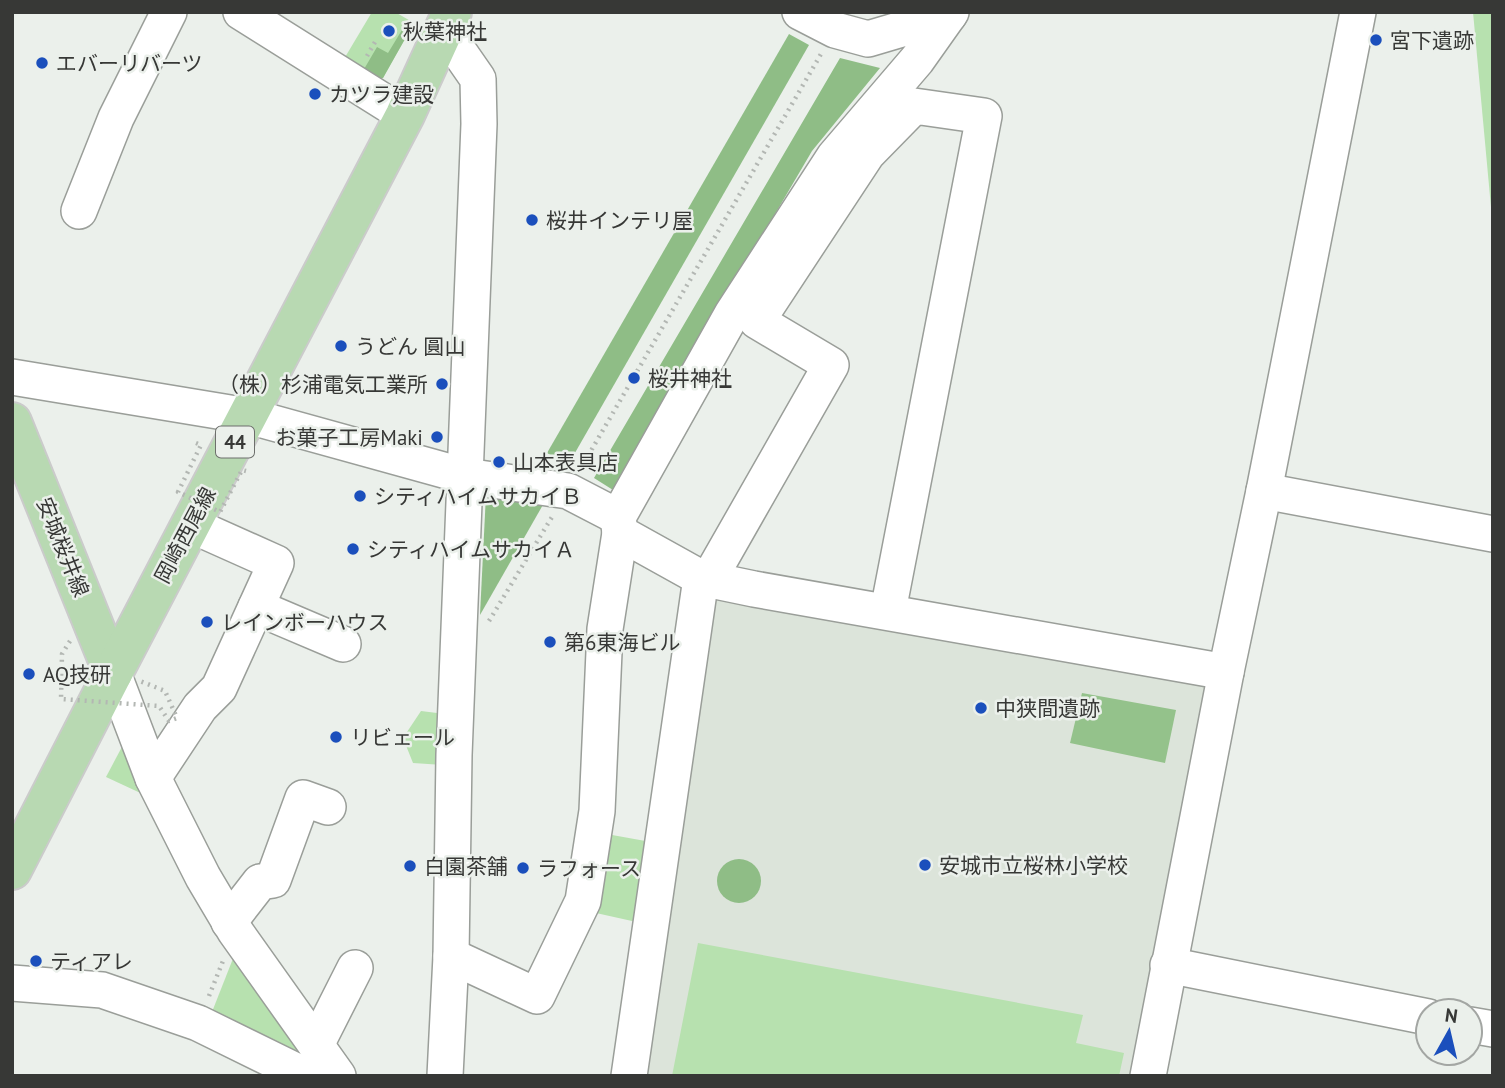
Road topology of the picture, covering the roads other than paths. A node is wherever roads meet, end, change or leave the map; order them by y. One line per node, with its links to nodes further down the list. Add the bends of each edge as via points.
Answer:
1 (169, 12): 8 (street, via 116,118)
2 (242, 12): 7 (street)
3 (800, 12): 5 (street, via 835,30 868,39)
4 (1358, 12): 13 (street)
5 (950, 14): 15 (street, via 834,157 732,314)
6 (448, 21): 7 (main road, 岡崎西尾線 / 44); 12 (street, via 478,79)
7 (405, 115): 10 (main road, 岡崎西尾線 / 44)
8 (79, 211)
9 (12, 377): 10 (street)
10 (248, 416): 12 (street); 14 (main road, 岡崎西尾線 / 44)
11 (12, 422): 22 (main road, 安城桜井線)
12 (465, 477): 15 (street, via 568,491); 27 (street)
13 (1264, 491): 16 (street); 21 (street)
14 (191, 525): 18 (street, via 276,564); 22 (main road, 岡崎西尾線 / 44)
15 (619, 525): 17 (street); 27 (street, via 605,629 597,811 583,901 537,996)
16 (1493, 534)
17 (705, 579): 19 (street); 19 (street, via 831,365 757,321 867,154 914,106 985,116); 35 (street)
18 (256, 607): 20 (street); 23 (street, via 219,688 200,707)
19 (888, 611): 21 (street)
20 (343, 645)
21 (1226, 672): 28 (street)
22 (127, 677): 23 (street); 25 (main road, 岡崎西尾線 / 44)
23 (153, 778): 26 (street)
24 (328, 807): 26 (street, via 303,798 273,880 260,882)
25 (12, 870)
26 (232, 927): 32 (street)
27 (451, 956): 34 (street)
28 (1168, 965): 31 (street); 36 (street)
29 (355, 968): 32 (street)
30 (12, 984): 32 (street, via 102,990)
31 (1414, 1014)
32 (311, 1060): 33 (street)
33 (338, 1076)
34 (445, 1076)
35 (629, 1076)
36 (1148, 1076)

